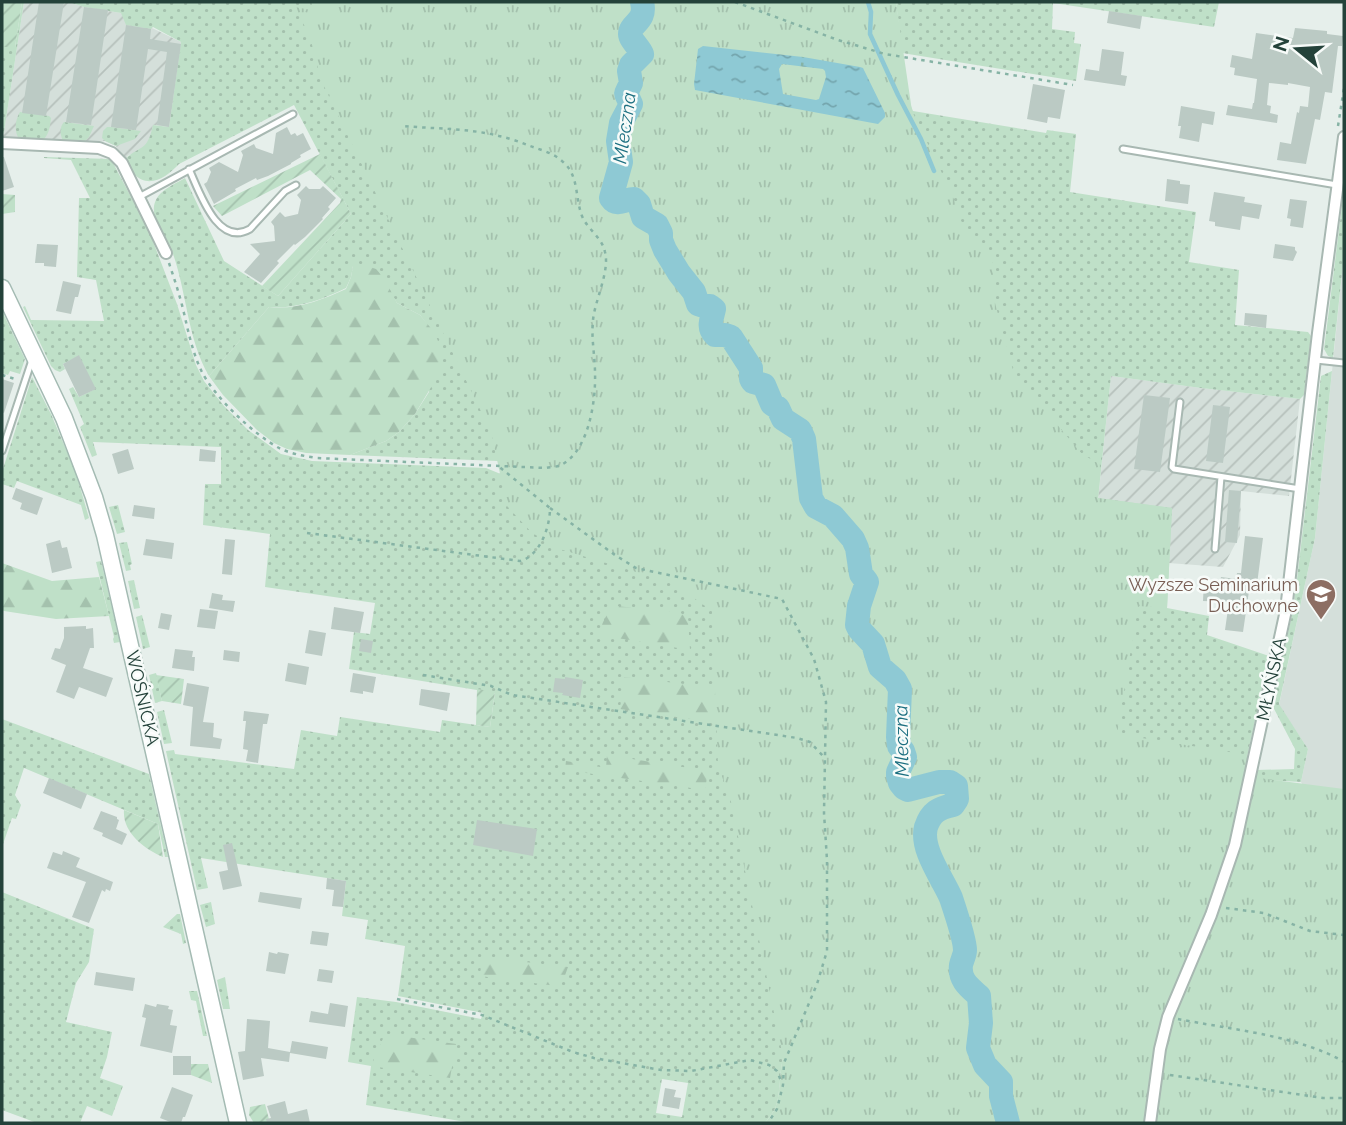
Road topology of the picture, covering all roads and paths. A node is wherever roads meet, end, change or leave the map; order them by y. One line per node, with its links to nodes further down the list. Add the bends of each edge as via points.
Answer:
1 (735, 2): 4 (path, via 885,54)
2 (803, 57): 3 (path)
3 (802, 66)
4 (1073, 85)
5 (293, 114): 10 (lane)
6 (403, 126): 23 (path, via 500,136 554,156 572,174 583,219 606,253 593,322 595,388 587,432 572,458 560,465)
7 (1344, 138): 12 (street, MŁYŃSKA)
8 (2, 143): 13 (street, via 108,151 122,163)
9 (1123, 149): 12 (lane)
10 (189, 169): 11 (lane, via 213,218 234,232 250,229); 13 (lane)
11 (296, 185)
12 (1337, 186): 17 (street, MŁYŃSKA)
13 (139, 197): 14 (street)
14 (166, 253): 23 (path, via 202,373 264,439 296,455 317,458)
15 (2, 288): 16 (street, WOŚNICKA)
16 (34, 354): 20 (lane); 39 (street, WOŚNICKA, via 79,455 105,535)
17 (1315, 360): 18 (lane); 25 (street, MŁYŃSKA)
18 (1344, 363)
19 (2, 375): 20 (path)
20 (24, 382): 22 (lane)
21 (1180, 402): 24 (lane, via 1172,467)
22 (2, 451)
23 (497, 465): 26 (path)
24 (1221, 477): 25 (lane); 28 (lane)
25 (1300, 489): 31 (street, MŁYŃSKA, via 1286,610 1235,845)
26 (550, 508): 27 (path, via 546,532 534,554 520,561); 30 (path, via 636,568 782,599 814,659 826,702)
27 (307, 533)
28 (1215, 549)
29 (423, 675): 30 (path, via 491,686 512,695 797,738 810,742)
30 (824, 757): 37 (path, via 827,951 784,1063)
31 (1214, 907): 32 (path, via 1264,913 1310,931); 34 (street, MŁYŃSKA)
32 (1344, 935)
33 (397, 999): 37 (path, via 482,1014 573,1052 661,1070 691,1071 750,1060 777,1071)
34 (1168, 1017): 35 (path, via 1289,1040); 36 (street, MŁYŃSKA)
35 (1344, 1062)
36 (1156, 1072): 38 (path); 41 (street, MŁYŃSKA)
37 (783, 1085): 40 (path)
38 (1344, 1098)
39 (238, 1123)
40 (768, 1123)
41 (1150, 1123)

